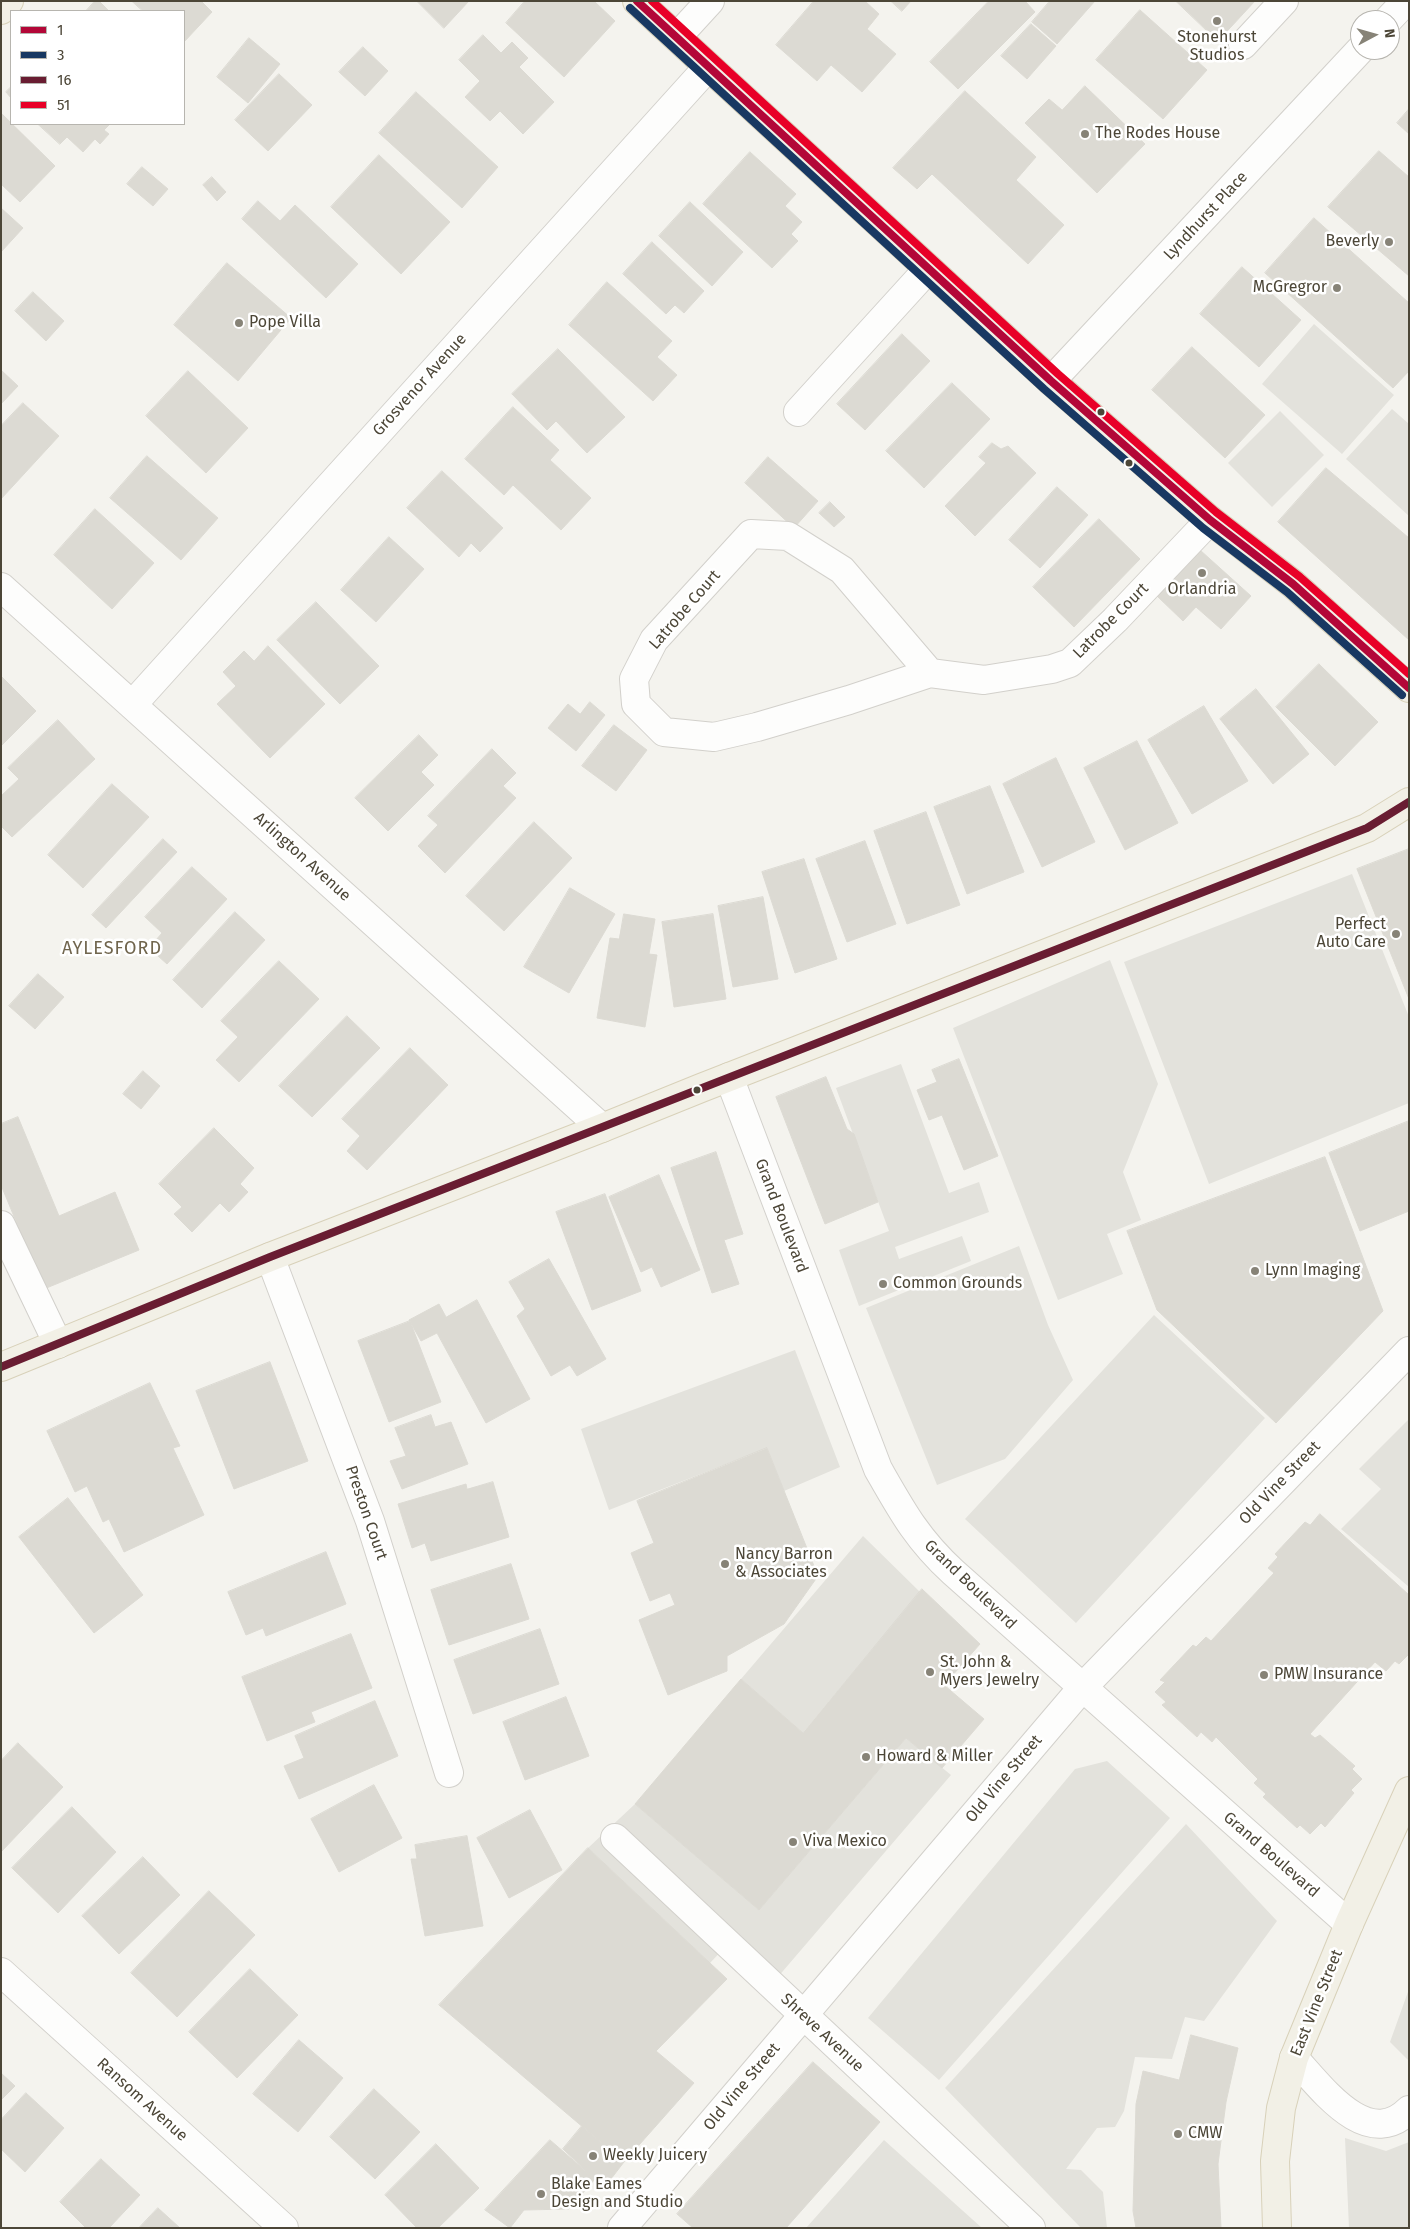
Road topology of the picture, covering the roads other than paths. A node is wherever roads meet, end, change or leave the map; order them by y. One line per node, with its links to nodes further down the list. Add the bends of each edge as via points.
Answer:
1 (9, 1): 5 (main road)
2 (638, 1): 6 (main road)
3 (710, 1): 6 (street)
4 (1284, 1): 7 (street)
5 (1, 10)
6 (677, 37): 9 (main road)
7 (1242, 45)
8 (1351, 60): 11 (street, Lyndhurst Place)
9 (708, 67): 10 (main road); 17 (street, Grosvenor Avenue)
10 (928, 269): 11 (main road); 12 (street)
11 (1051, 381): 13 (main road)
12 (798, 412)
13 (1210, 520): 15 (street, Latrobe Court, via 1070,663 984,680); 16 (main road, via 1292,584)
14 (1, 587): 17 (street, Arlington Avenue)
15 (930, 673): 15 (street, Latrobe Court, via 849,700 714,737 664,732 636,704 634,679 654,640 751,534 788,536 842,570)
16 (1409, 688)
17 (132, 704): 20 (street, Arlington Avenue)
18 (1409, 802): 19 (main road, via 1367,828)
19 (729, 1077): 20 (main road); 26 (street, Grand Boulevard, via 878,1469 906,1520 931,1552)
20 (602, 1128): 22 (main road)
21 (1, 1225): 23 (street)
22 (270, 1257): 23 (main road); 27 (street, Preston Court, via 370,1521)
23 (58, 1344): 25 (main road)
24 (1409, 1351): 26 (street, Old Vine Street)
25 (1, 1367)
26 (1082, 1688): 30 (street, Grand Boulevard); 32 (street, Old Vine Street)
27 (449, 1773)
28 (1409, 1791): 30 (main road, East Vine Street)
29 (615, 1838): 32 (street, Shreve Avenue)
30 (1349, 1924): 33 (main road, East Vine Street)
31 (3, 1977): 35 (street, Ransom Avenue)
32 (803, 2016): 36 (street, Old Vine Street); 37 (street, Shreve Avenue)
33 (1294, 2058): 34 (street, via 1337,2104 1356,2118 1376,2124 1388,2123); 38 (main road, East Vine Street, via 1281,2108 1275,2161)
34 (1409, 2110)
35 (284, 2228)
36 (622, 2228)
37 (1031, 2228)
38 (1277, 2228)

